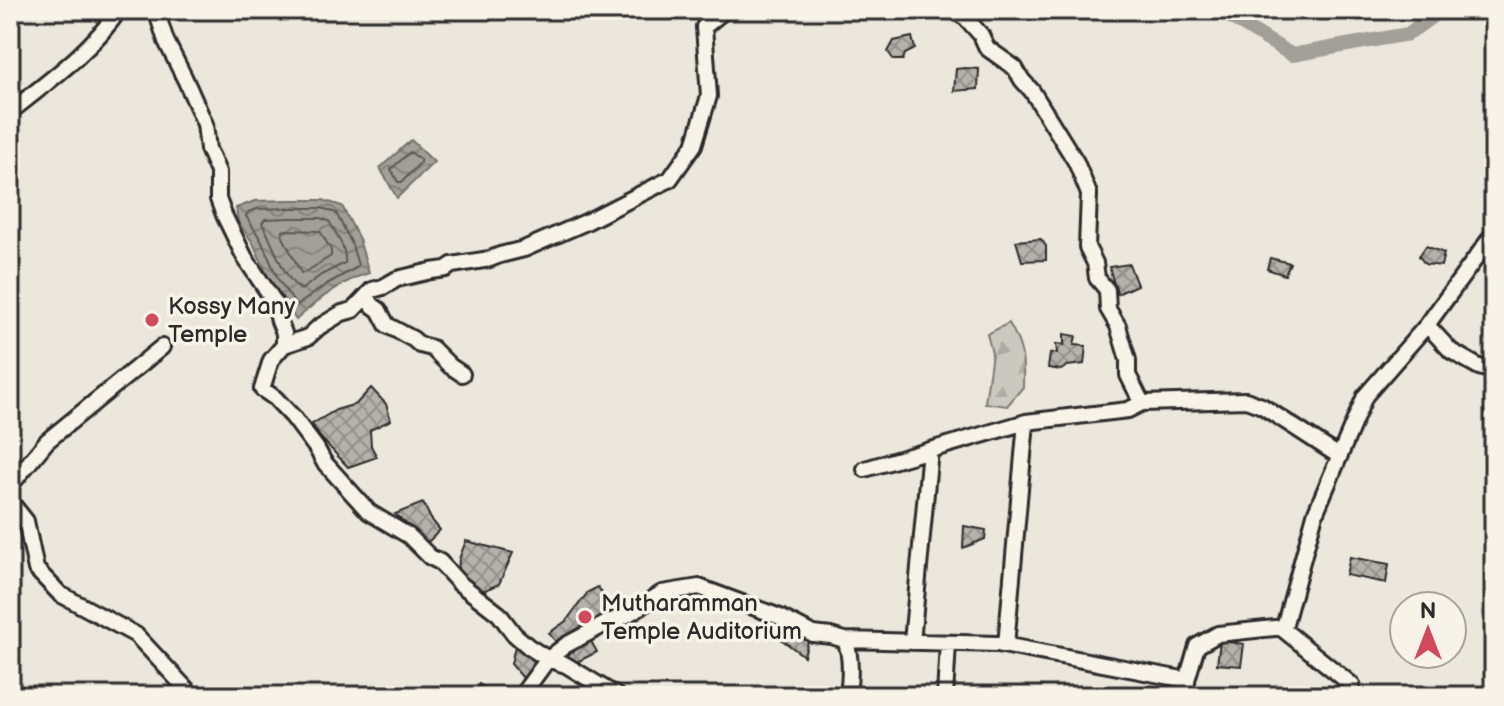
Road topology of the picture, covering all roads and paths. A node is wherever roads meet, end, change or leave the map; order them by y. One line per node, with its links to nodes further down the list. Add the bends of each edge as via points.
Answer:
1 (119, 10): 5 (street, via 68,66)
2 (156, 10): 9 (street, via 205,124 221,207 245,258 275,303)
3 (725, 10): 7 (street, via 704,27 709,96 694,145 670,179 524,249 397,279)
4 (953, 10): 13 (street, via 966,18 987,48 1015,68 1076,162 1089,194 1087,247 1097,278 1107,290 1128,375)
5 (10, 112)
6 (1494, 233): 8 (street)
7 (367, 296): 9 (street, via 308,337); 12 (street, via 387,325 432,348)
8 (1427, 325): 11 (street, via 1451,351); 16 (street, via 1365,396)
9 (284, 345): 25 (street, via 271,360 262,389 293,417 369,512 409,536)
10 (162, 347): 18 (street, via 47,441)
11 (1494, 371)
12 (462, 374)
13 (1142, 403): 14 (street, via 1128,410); 16 (street, via 1246,400)
14 (1026, 422): 15 (street); 24 (street)
15 (930, 450): 17 (street); 22 (street)
16 (1339, 456): 20 (street)
17 (865, 469)
18 (10, 486)
19 (10, 501): 28 (street, via 26,521 36,569 60,594 136,635)
20 (1280, 627): 26 (street, via 1218,634 1197,646); 33 (street, via 1352,685)
21 (845, 640): 22 (street); 25 (street, via 813,634 699,587 662,593); 30 (street)
22 (912, 642): 23 (street)
23 (948, 643): 24 (street); 31 (street)
24 (1006, 645): 26 (street)
25 (548, 659): 27 (street); 29 (street)
26 (1187, 680): 32 (street)
27 (610, 694)
28 (193, 696)
29 (521, 696)
30 (848, 696)
31 (945, 696)
32 (1187, 696)
33 (1349, 696)

